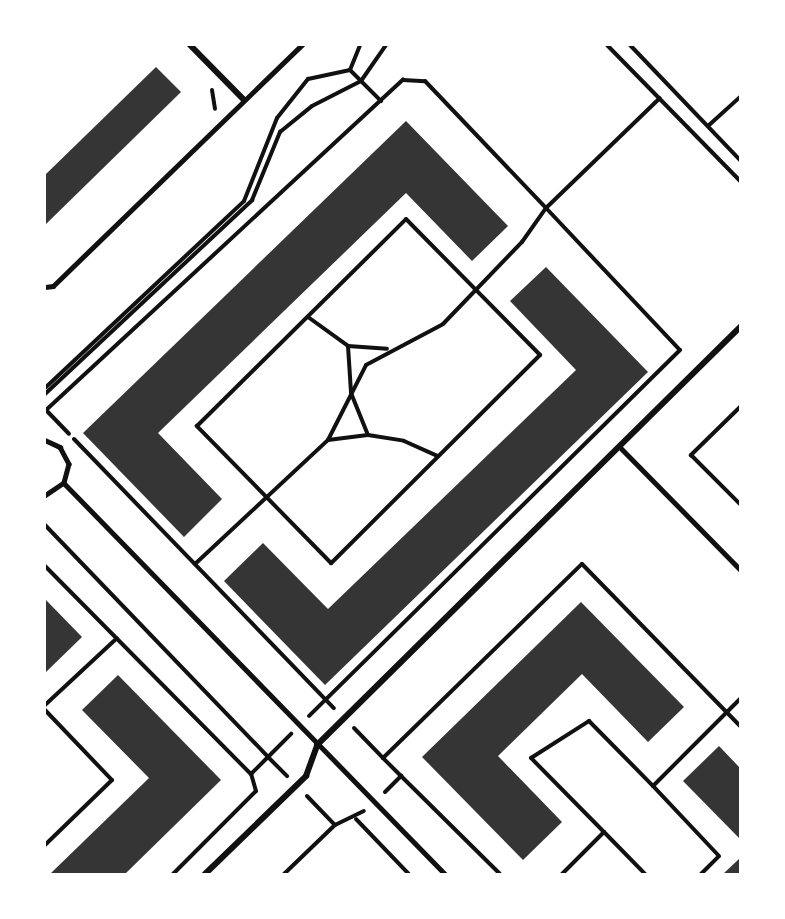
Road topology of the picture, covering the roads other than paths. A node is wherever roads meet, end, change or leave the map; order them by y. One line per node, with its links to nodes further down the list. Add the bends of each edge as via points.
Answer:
1 (190, 45): 3 (street)
2 (302, 45): 3 (lane)
3 (244, 100): 4 (lane, via 52,285)
4 (45, 287)
5 (740, 327): 7 (street)
6 (45, 440): 8 (lane, via 66,455)
7 (619, 446): 10 (lane); 11 (street)
8 (64, 483): 9 (lane); 11 (lane)
9 (45, 496)
10 (740, 569)
11 (317, 745): 12 (street, via 306,776); 13 (lane)
12 (205, 874)
13 (445, 874)

